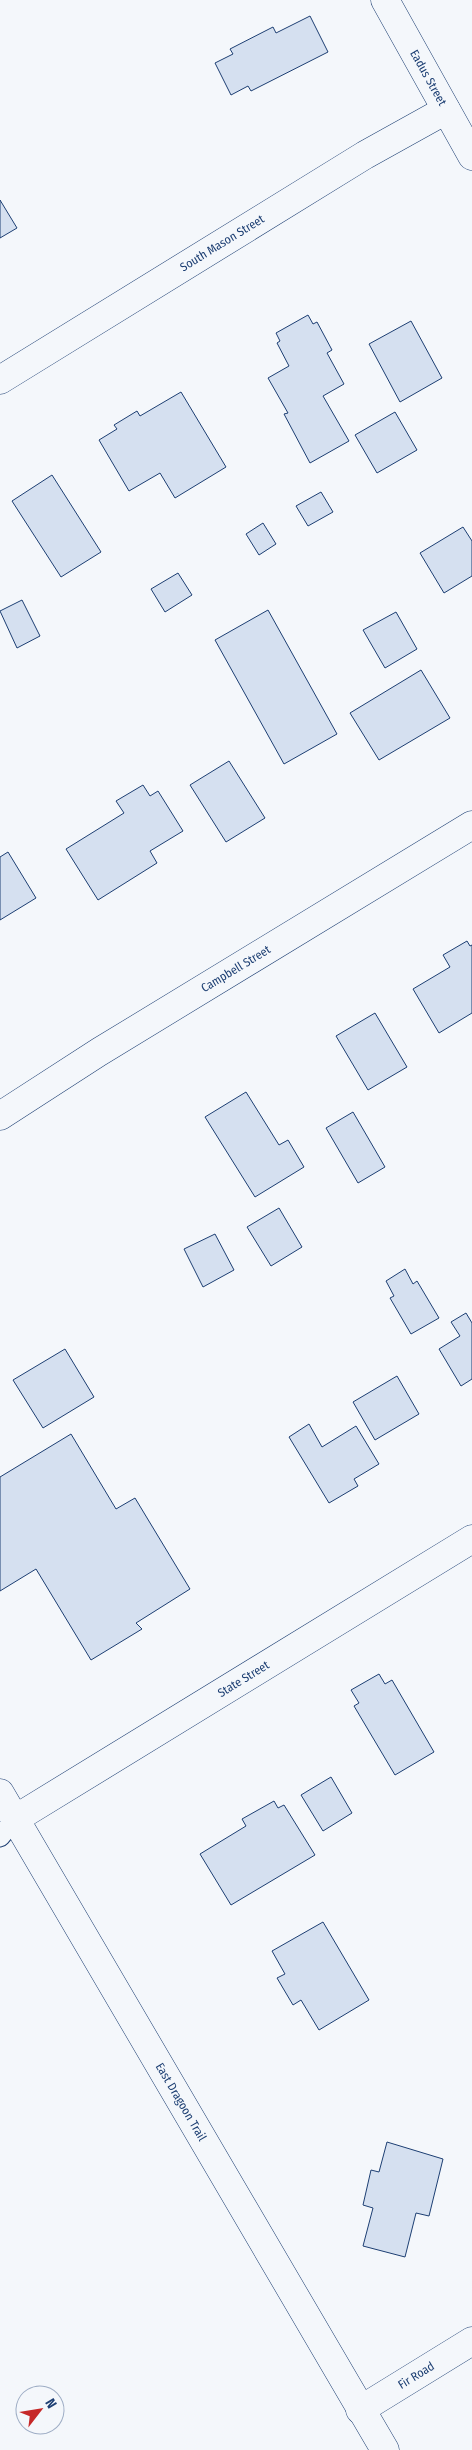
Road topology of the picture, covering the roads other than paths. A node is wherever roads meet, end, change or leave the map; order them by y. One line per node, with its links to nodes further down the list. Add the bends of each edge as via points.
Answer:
1 (385, 0): 2 (street, Eadus Street)
2 (446, 110): 3 (street, Eadus Street); 4 (street, South Mason Street, via 365,155)
3 (472, 156)
4 (0, 380)
5 (472, 825): 6 (street, Campbell Street, via 99,1052)
6 (0, 1116)
7 (472, 1539): 9 (street, State Street)
8 (0, 1793): 9 (street, East Dragoon Trail)
9 (8, 1828): 11 (street, East Dragoon Trail)
10 (472, 2341): 11 (street, Fir Road)
11 (360, 2410): 12 (street, East Dragoon Trail)
12 (385, 2450)

